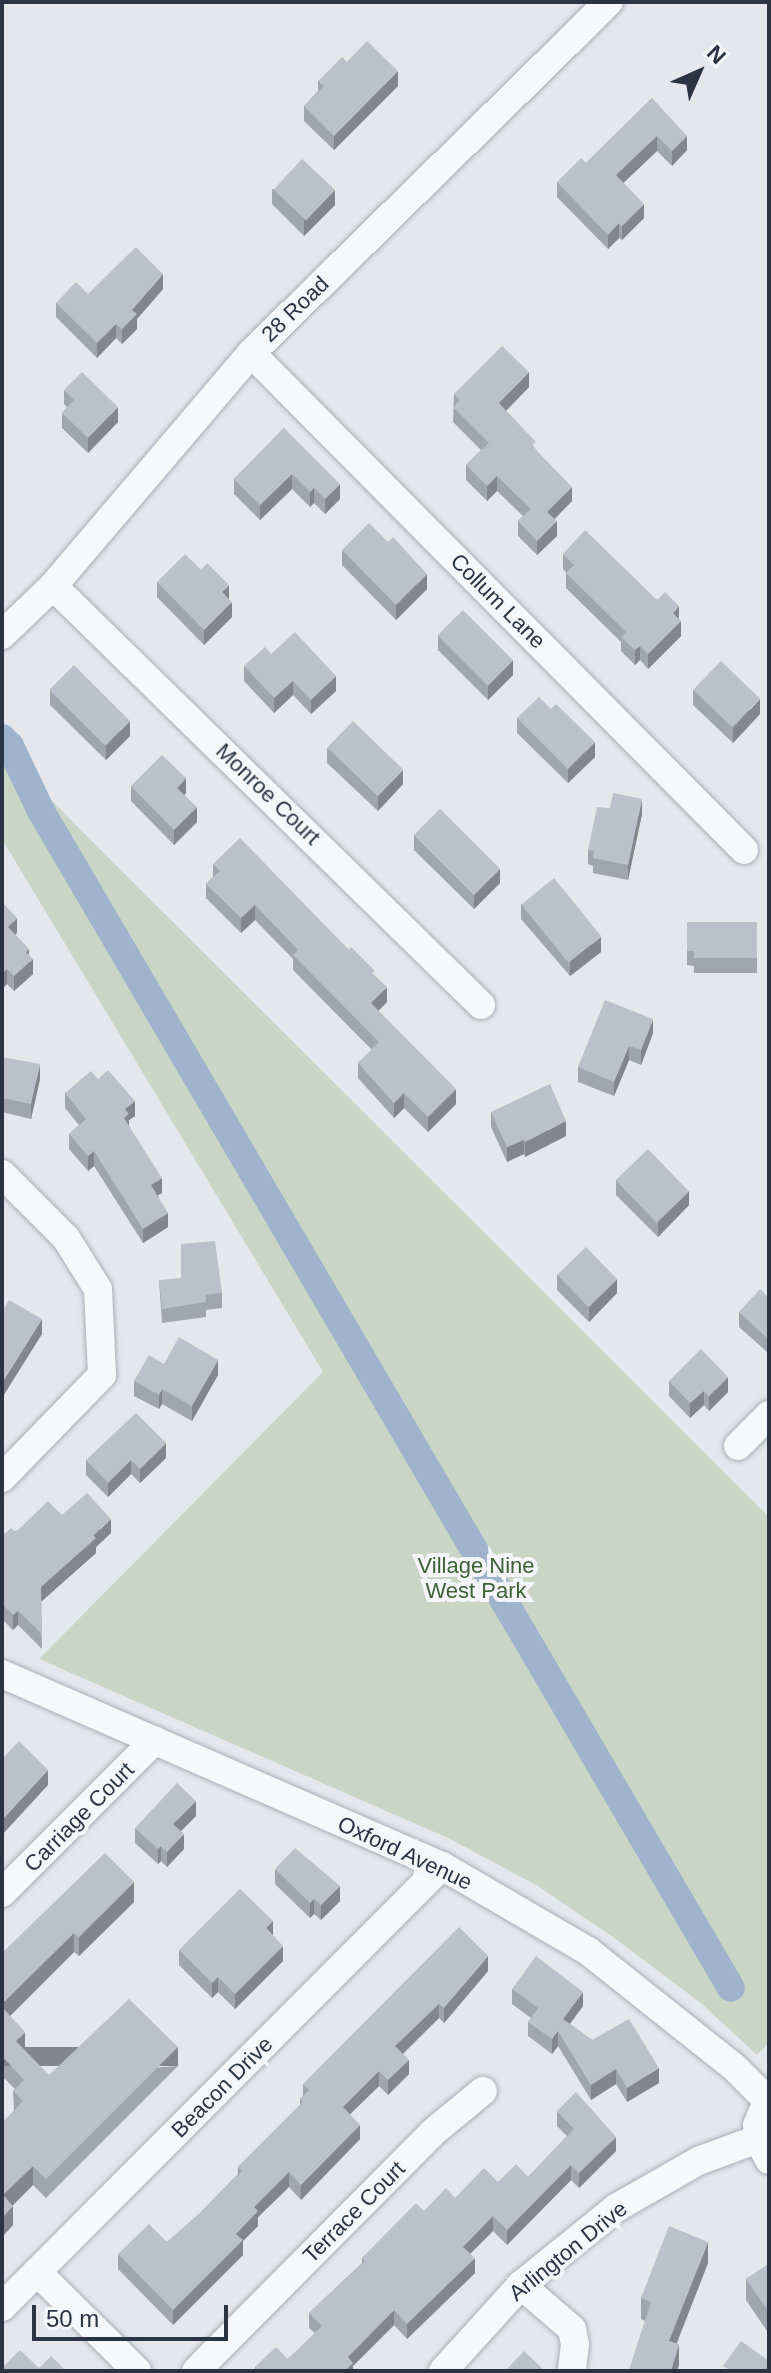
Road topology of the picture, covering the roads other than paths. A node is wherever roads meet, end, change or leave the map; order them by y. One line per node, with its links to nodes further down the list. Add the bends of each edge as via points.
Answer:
1 (609, 2): 2 (street, 28 Road)
2 (251, 353): 3 (street, 28 Road); 5 (street, Collum Lane)
3 (53, 586): 4 (street, 28 Road); 6 (street, Monroe Court)
4 (2, 635)
5 (744, 850)
6 (481, 1005)
7 (2, 1174): 10 (street, via 66,1238 98,1289 102,1375)
8 (769, 1415): 9 (street)
9 (738, 1446)
10 (2, 1478)
11 (2, 1674): 12 (street, Oxford Avenue)
12 (155, 1740): 13 (street, Oxford Avenue); 14 (street, Carriage Court)
13 (442, 1866): 16 (street, Oxford Avenue, via 588,1951); 18 (street, Beacon Drive)
14 (2, 1893)
15 (483, 2091): 22 (street, Terrace Court, via 432,2133)
16 (768, 2099): 17 (street, via 760,2112)
17 (764, 2149): 19 (street, Arlington Drive, via 698,2161 616,2208)
18 (37, 2272): 20 (street, Beacon Drive); 21 (street)
19 (521, 2285): 23 (street, Arlington Drive); 24 (street, via 572,2329)
20 (2, 2307)
21 (137, 2371)
22 (196, 2371)
23 (443, 2371)
24 (572, 2371)

